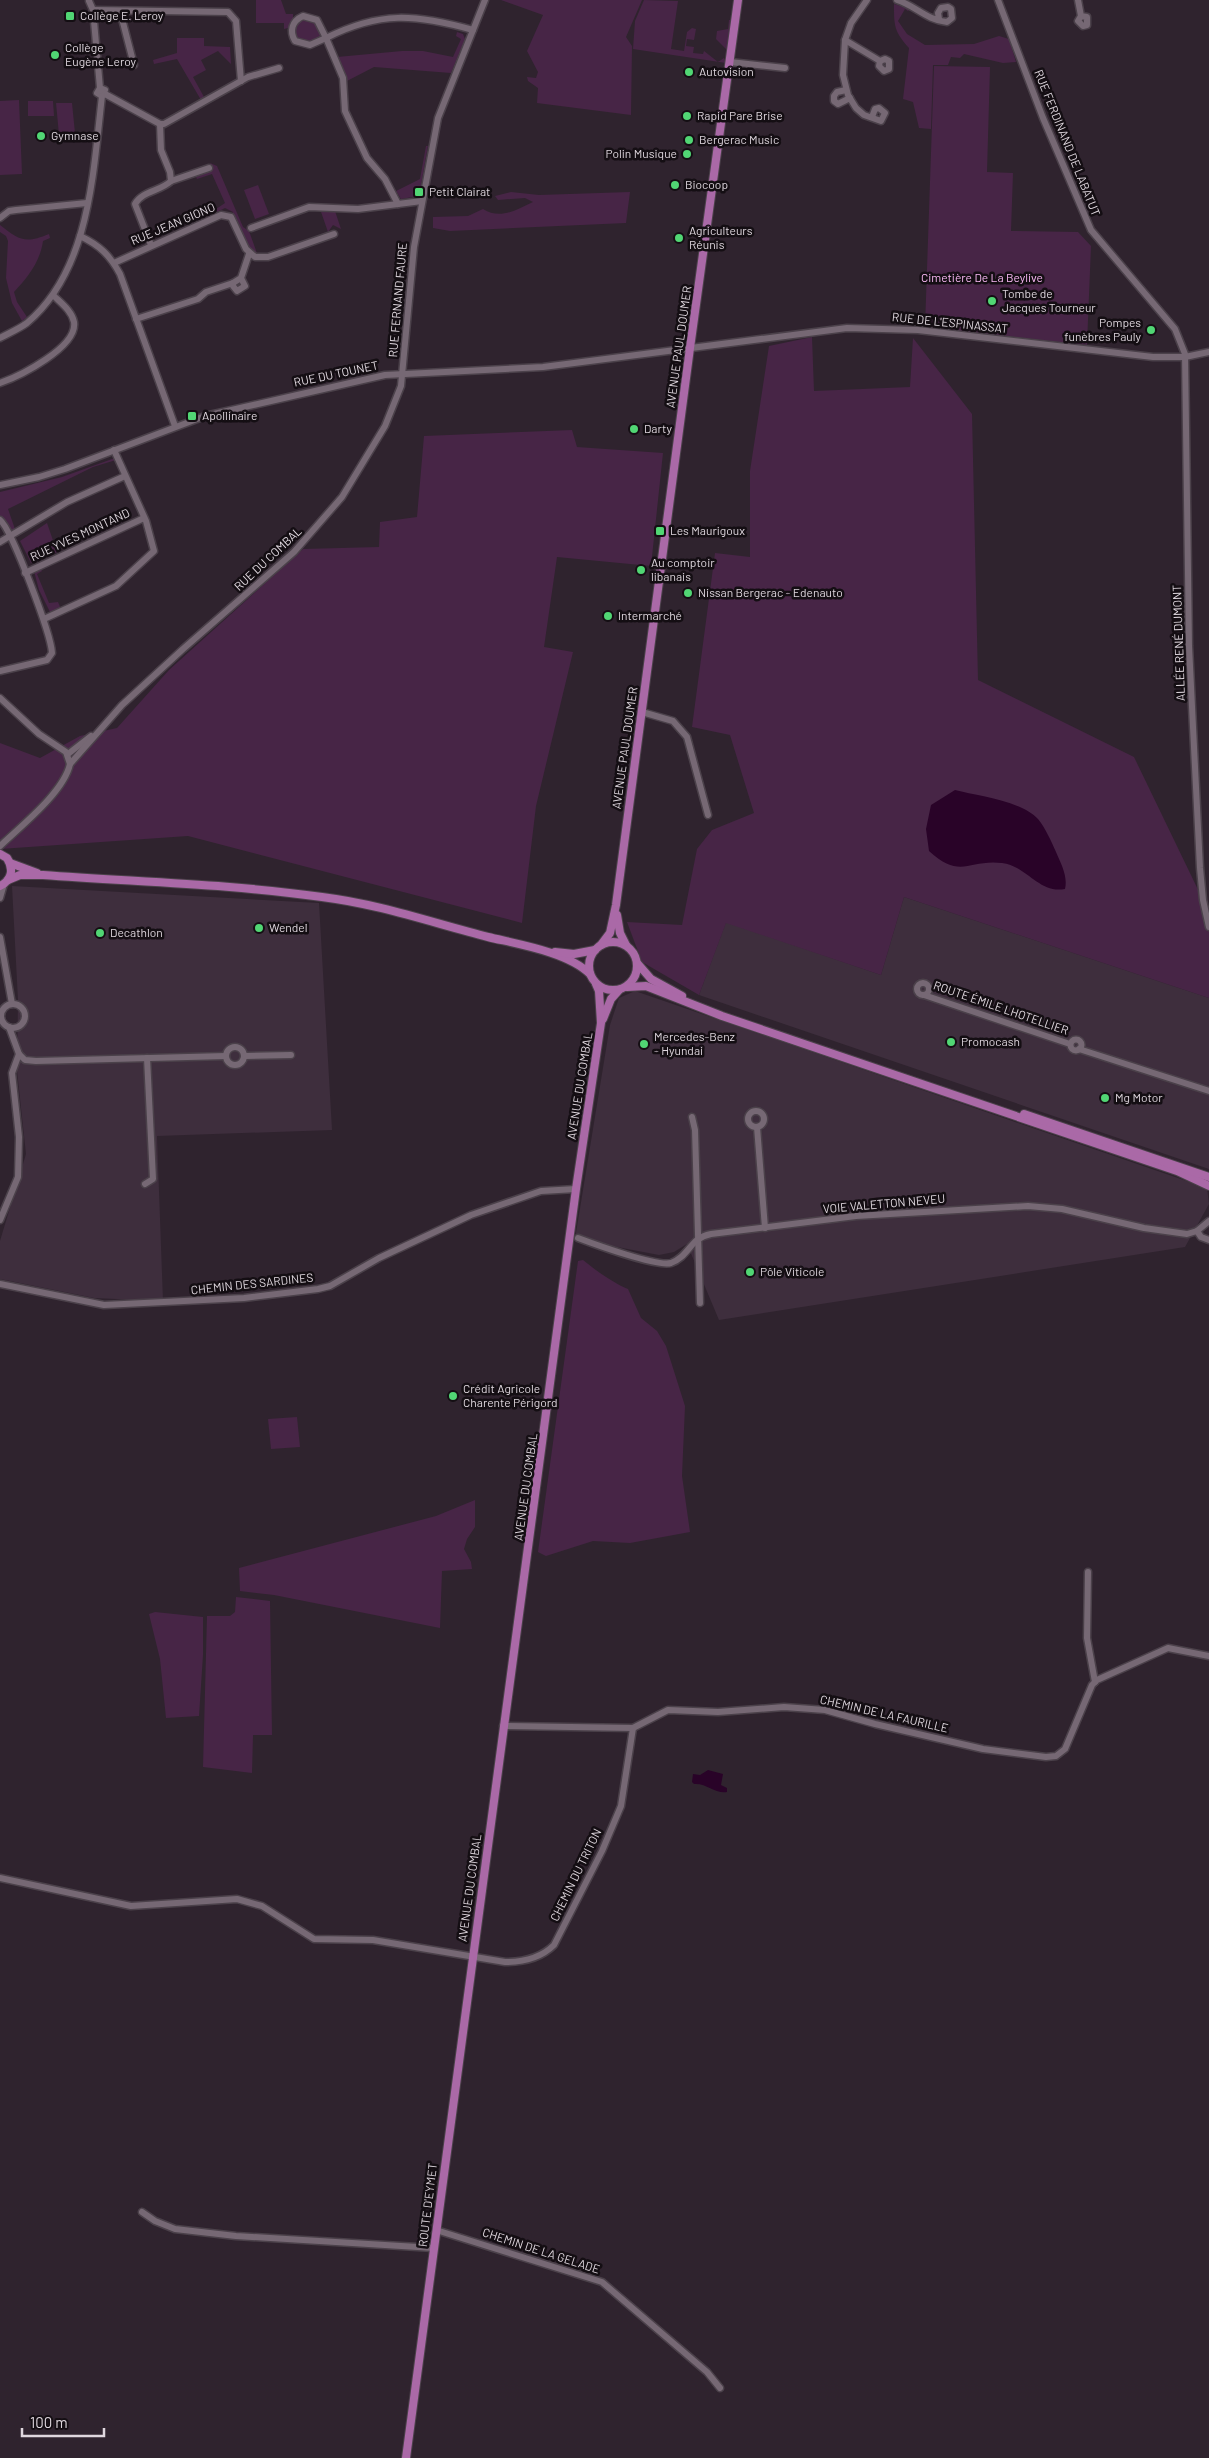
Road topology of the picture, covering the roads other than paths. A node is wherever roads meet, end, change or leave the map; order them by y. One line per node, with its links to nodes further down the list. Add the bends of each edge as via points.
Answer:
1 (87, 0): 8 (street)
2 (485, 0): 12 (street, RUE FERNAND FAURE)
3 (738, 0): 16 (main road, AVENUE PAUL DOUMER)
4 (867, 0): 14 (street, via 851,22)
5 (897, 0): 11 (street, via 928,18)
6 (998, 0): 47 (street, RUE FERDINAND DE LABATUT, via 1043,118 1091,230 1175,329)
7 (1078, 0): 10 (street)
8 (92, 10): 9 (street); 22 (street, via 100,88 97,93)
9 (120, 10): 17 (street); 20 (street, via 228,12 236,21)
10 (1081, 16)
11 (939, 19)
12 (473, 30): 13 (street, via 425,19 404,18 362,22); 28 (street, RUE FERNAND FAURE, via 438,118)
13 (326, 38): 13 (street, via 313,17 303,16 292,26 293,37 300,44 310,45); 30 (street, via 343,78 345,111 367,158 385,179)
14 (845, 40): 15 (street); 21 (street, via 843,75)
15 (880, 61)
16 (730, 62): 19 (street); 45 (main road, AVENUE PAUL DOUMER)
17 (134, 65)
18 (279, 68): 20 (street, via 256,73)
19 (785, 68)
20 (241, 81): 25 (street, via 170,122)
21 (846, 90): 23 (street); 23 (street, via 837,92 834,101 838,104)
22 (103, 95): 25 (street); 29 (street)
23 (850, 98): 24 (street, via 864,115)
24 (872, 117)
25 (160, 124): 27 (street, via 160,142)
26 (210, 168): 27 (street)
27 (171, 181): 37 (street, via 142,196 135,204)
28 (422, 201): 30 (street); 48 (street, RUE FERNAND FAURE, via 410,275)
29 (86, 203): 32 (street); 36 (street)
30 (398, 204): 34 (street, via 358,209 309,206)
31 (0, 209): 32 (street)
32 (9, 211): 33 (street)
33 (0, 218)
34 (251, 228)
35 (334, 234): 38 (street, via 268,257)
36 (80, 236): 39 (street, via 97,244); 42 (street, via 71,262)
37 (151, 245): 38 (street, RUE JEAN GIONO, via 215,217 227,215 234,220); 39 (street, RUE JEAN GIONO)
38 (249, 254): 40 (street)
39 (114, 263): 43 (street)
40 (241, 278): 41 (street); 41 (street, via 245,286 241,290 235,290)
41 (232, 283): 43 (street, via 206,292 198,299)
42 (53, 295): 44 (street, via 25,325); 49 (street, via 72,316 73,333 32,369)
43 (136, 319): 50 (street)
44 (0, 338)
45 (690, 348): 47 (street, RUE DE L'ESPINASSAT, via 831,330 882,328); 48 (street, RUE DU TOUNET, via 542,367); 62 (main road, AVENUE PAUL DOUMER)
46 (1209, 352): 47 (street, RUE DE L'ESPINASSAT)
47 (1185, 357): 75 (street, ALLÉE RENÉ DUMONT, via 1189,655 1200,868)
48 (402, 374): 50 (street, RUE DU TOUNET, via 332,386 204,416); 63 (street, RUE DU COMBAL, via 401,386 385,426 358,473 316,529 264,581 183,648)
49 (0, 383)
50 (176, 426): 51 (street, RUE DU TOUNET)
51 (114, 450): 52 (street); 53 (street, RUE DU TOUNET, via 39,477)
52 (125, 476): 54 (street); 56 (street, via 67,502)
53 (0, 485)
54 (144, 518): 58 (street, RUE YVES MONTAND); 59 (street, via 155,548 152,555 116,586)
55 (0, 520): 56 (street)
56 (10, 538): 57 (street); 58 (street)
57 (0, 542)
58 (25, 573): 59 (street)
59 (44, 619): 60 (street, via 52,647 51,656 47,660)
60 (0, 671)
61 (0, 698): 64 (street)
62 (642, 712): 66 (street, via 674,721 687,737); 74 (main road, AVENUE PAUL DOUMER)
63 (104, 725): 64 (street, RUE DU COMBAL); 65 (street, RUE DU COMBAL)
64 (68, 754): 65 (street)
65 (70, 764): 67 (street, RUE DU COMBAL, via 67,775 39,810)
66 (708, 815)
67 (7, 839): 68 (street, RUE DU COMBAL); 70 (street)
68 (0, 846)
69 (0, 854): 70 (main road)
70 (9, 861): 71 (main road); 72 (main road, via 12,872)
71 (44, 875): 72 (main road, via 20,875); 79 (main road, via 323,897 379,908)
72 (4, 883): 73 (street)
73 (0, 898)
74 (616, 905): 77 (main road, via 620,933); 78 (main road, via 610,933)
75 (1209, 927)
76 (0, 938): 85 (street)
77 (626, 945): 78 (main road, via 613,941); 80 (main road)
78 (598, 947): 79 (main road, via 574,954); 81 (main road, via 590,957)
79 (541, 950): 81 (main road, via 572,961)
80 (638, 964): 83 (main road, via 635,977); 99 (main road, via 651,980 700,1003)
81 (590, 974): 82 (main road)
82 (596, 984): 83 (main road, via 608,990); 87 (main road)
83 (624, 988): 87 (main road, via 611,999); 101 (main road, via 646,986 722,1016 1177,1171)
84 (924, 995): 96 (street, ROUTE ÉMILE LHOTELLIER, via 1070,1044 1076,1039 1080,1041 1079,1049)
85 (12, 1004): 86 (street); 89 (street, via 24,1012)
86 (0, 1014): 88 (street)
87 (601, 1023): 102 (main road, AVENUE DU COMBAL)
88 (4, 1025): 89 (street); 90 (street)
89 (20, 1026): 90 (street)
90 (16, 1042): 91 (street)
91 (19, 1054): 95 (street, via 25,1060 36,1061); 103 (street, via 12,1073 20,1137 18,1177)
92 (291, 1055): 94 (street)
93 (226, 1056): 94 (street, via 229,1063 237,1065); 94 (street, via 228,1049 236,1046 243,1050); 95 (street)
94 (245, 1056)
95 (147, 1058): 100 (street, via 153,1179)
96 (1209, 1091)
97 (692, 1118): 108 (street)
98 (756, 1127): 105 (street)
99 (1209, 1177)
100 (144, 1184)
101 (1209, 1186)
102 (576, 1189): 110 (street, CHEMIN DES SARDINES, via 541,1191 471,1215 379,1258 330,1286 318,1289 244,1298 104,1305); 115 (main road, AVENUE DU COMBAL)
103 (0, 1220)
104 (1209, 1221): 106 (street)
105 (765, 1228): 106 (street, VOIE VALETTON NEVEU, via 856,1216 1045,1206 1174,1233); 108 (street, VOIE VALETTON NEVEU, via 711,1234)
106 (1197, 1231): 109 (street)
107 (581, 1239): 108 (street, via 661,1263 681,1258)
108 (698, 1239): 111 (street)
109 (1209, 1240)
110 (0, 1284)
111 (700, 1303)
112 (1088, 1572): 114 (street, via 1087,1638)
113 (1209, 1656): 114 (street, via 1168,1648)
114 (1095, 1682): 116 (street, CHEMIN DE LA FAURILLE, via 1065,1749 1056,1756 1046,1757 983,1749 825,1710 784,1707 718,1712 668,1710)
115 (503, 1726): 116 (street, CHEMIN DE LA FAURILLE); 118 (main road, AVENUE DU COMBAL)
116 (633, 1728): 118 (street, CHEMIN DU TRITON, via 620,1806 602,1851 554,1945 547,1952 518,1962)
117 (0, 1878): 118 (street, CHEMIN DU TRITON, via 131,1906 237,1899 262,1906 314,1939 360,1938)
118 (472, 1955): 120 (main road, ROUTE D'EYMET)
119 (142, 2212): 121 (street, via 175,2229 236,2236)
120 (436, 2230): 121 (main road, ROUTE D'EYMET); 122 (street, CHEMIN DE LA GELADE, via 602,2282 707,2372)
121 (434, 2248): 123 (main road, ROUTE D'EYMET)
122 (720, 2388)
123 (406, 2458)

